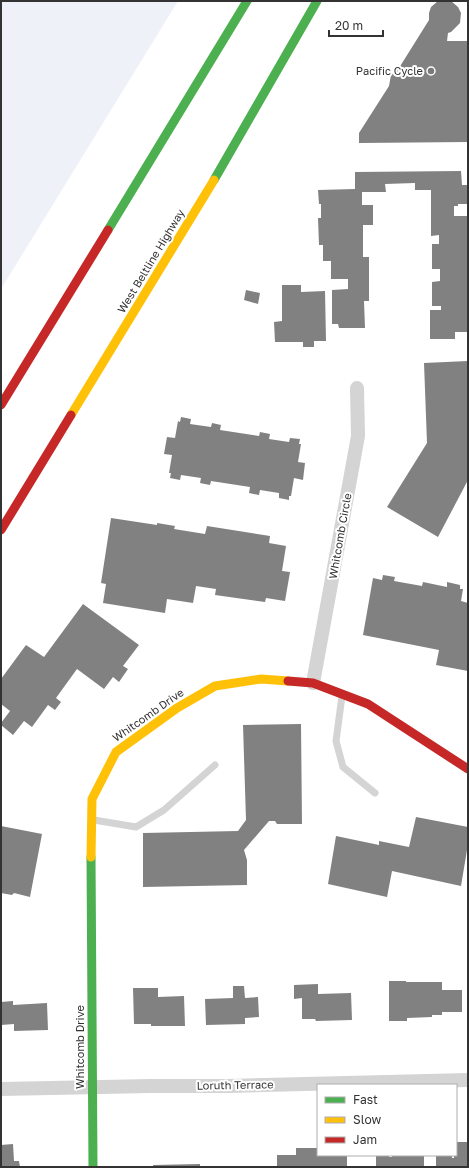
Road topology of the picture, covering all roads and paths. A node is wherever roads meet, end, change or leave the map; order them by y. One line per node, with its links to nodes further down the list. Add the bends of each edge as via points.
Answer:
1 (247, 1): 4 (main road)
2 (317, 1): 5 (main road, West Beltline Highway, via 208,190)
3 (358, 388): 6 (street, Whitcomb Circle, via 358,436)
4 (1, 405)
5 (1, 530)
6 (313, 683): 7 (main road, Whitcomb Drive); 11 (main road, Whitcomb Drive, via 261,679 215,686 177,708 116,752 92,799)
7 (342, 694): 9 (main road, Whitcomb Drive, via 368,704); 10 (lane, via 336,741 343,767)
8 (215, 765): 11 (lane, via 164,810 136,827)
9 (468, 769)
10 (375, 793)
11 (92, 820): 13 (main road, Whitcomb Drive)
12 (468, 1080): 13 (street, Loruth Terrace)
13 (92, 1087): 14 (street, Loruth Terrace); 15 (main road, Whitcomb Drive)
14 (1, 1089)
15 (93, 1167)

